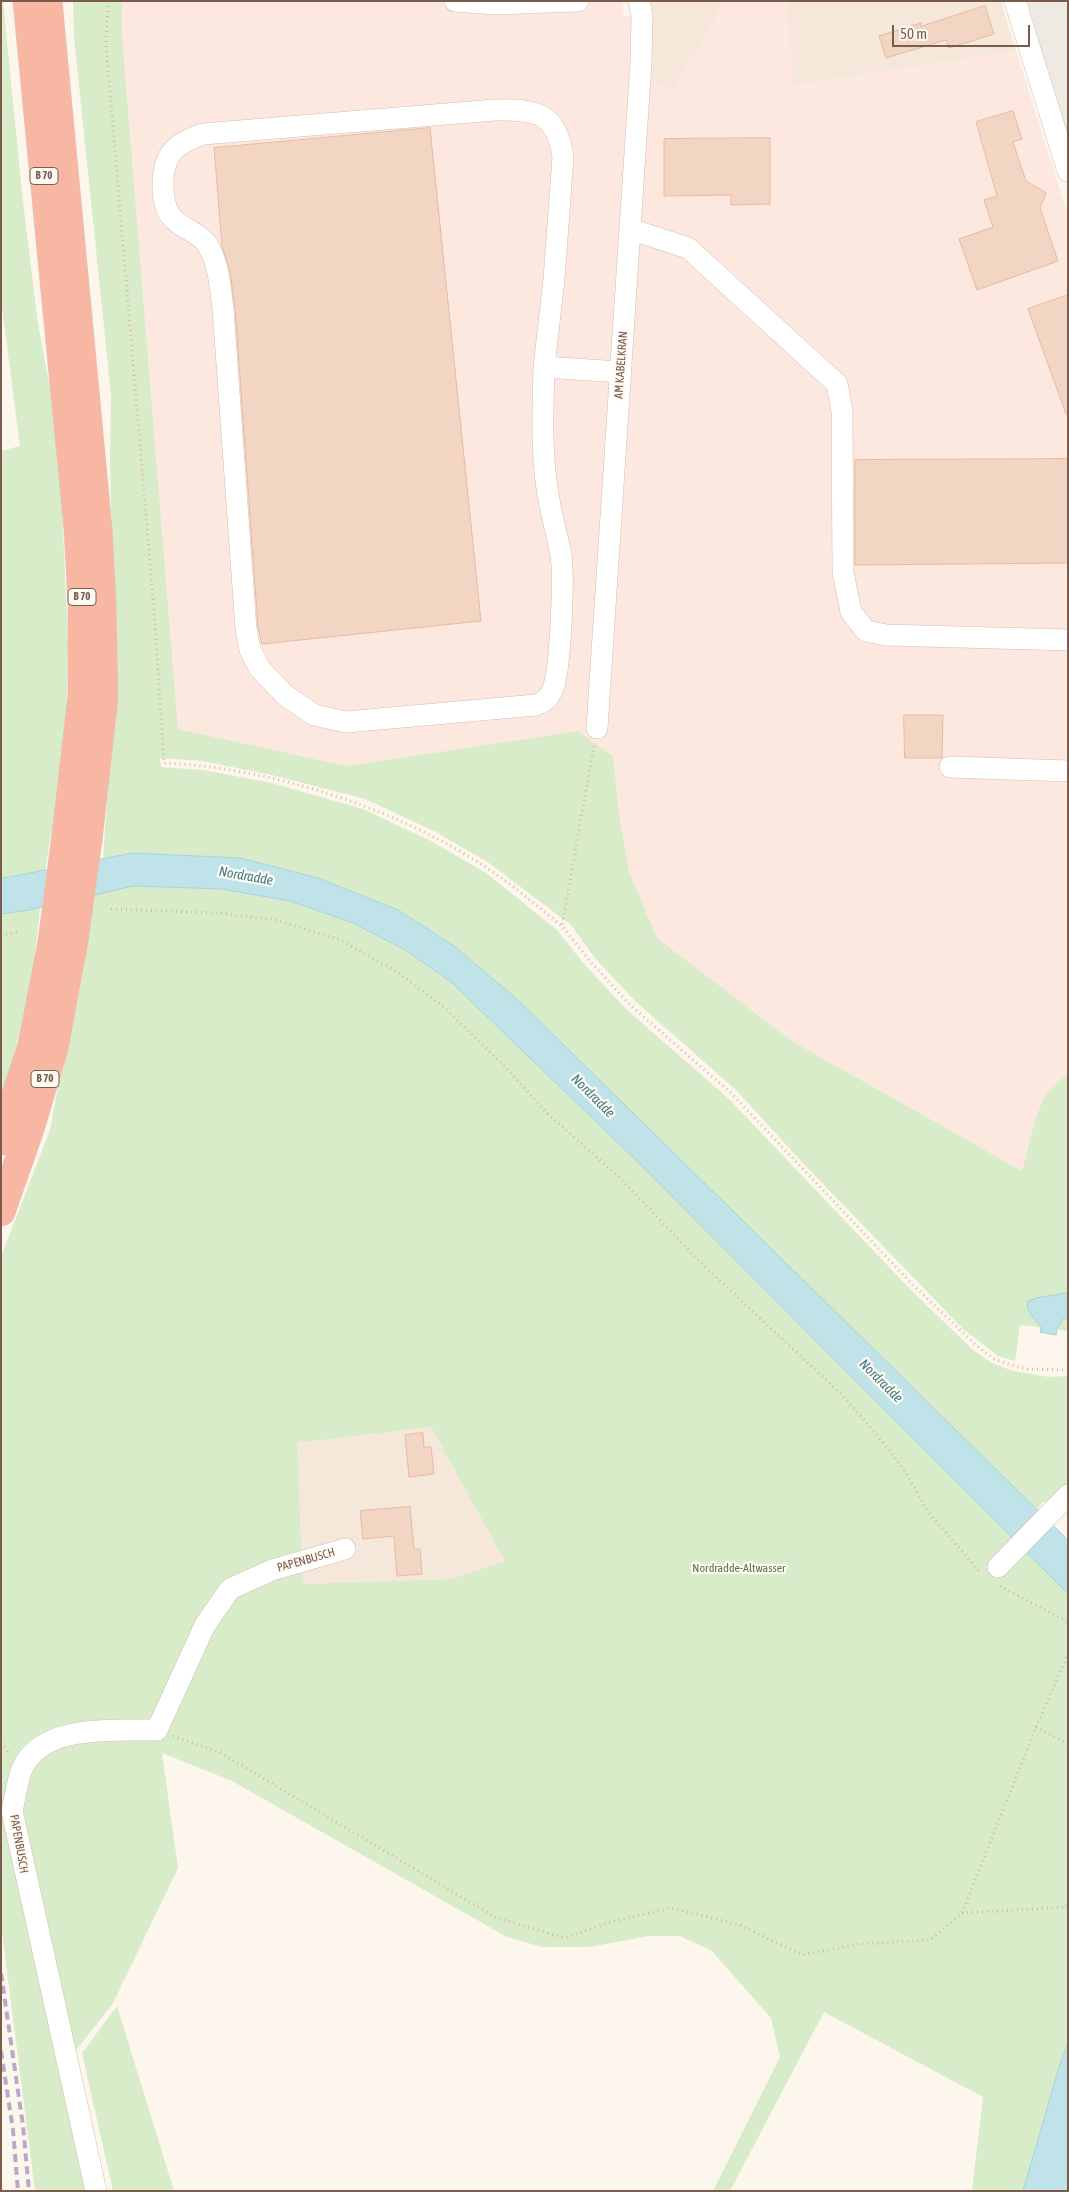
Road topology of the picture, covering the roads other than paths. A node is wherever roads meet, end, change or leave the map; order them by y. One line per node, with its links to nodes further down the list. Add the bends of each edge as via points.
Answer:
1 (27, 1): 16 (highway, B 70, via 69,424 82,602)
2 (59, 1): 7 (highway, via 59,8)
3 (456, 1): 4 (street, via 495,4)
4 (578, 1)
5 (640, 1): 9 (street, AM KABELKRAN, via 641,62)
6 (1015, 1): 8 (street)
7 (49, 14): 16 (highway, B 70, via 98,528 102,603 104,697)
8 (1068, 170)
9 (630, 229): 11 (street, AM KABELKRAN); 12 (street, via 688,248 837,384 842,411 843,572 850,612 866,631 886,635)
10 (544, 366): 10 (street, via 563,157 561,141 553,125 541,115 524,109 495,110 203,134 184,140 169,154 162,173 163,194 170,215 205,242 217,266 224,309 250,650 260,669 285,695 314,715 346,722 536,706 546,700 553,689 557,666 564,580 547,488 542,430); 11 (street)
11 (620, 372): 13 (street, AM KABELKRAN)
12 (1068, 640)
13 (597, 728)
14 (950, 767): 15 (street)
15 (1068, 770)
16 (76, 842): 17 (highway, B 70)
17 (62, 942): 18 (highway, B 70); 19 (highway, B 70, via 54,1048)
18 (1, 1141)
19 (1, 1212)
20 (1061, 1502): 22 (street)
21 (345, 1549): 23 (street, PAPENBUSCH, via 272,1570 230,1589 205,1625 156,1730 92,1731 55,1738 36,1751 22,1769 12,1811)
22 (996, 1572)
23 (96, 2191)

